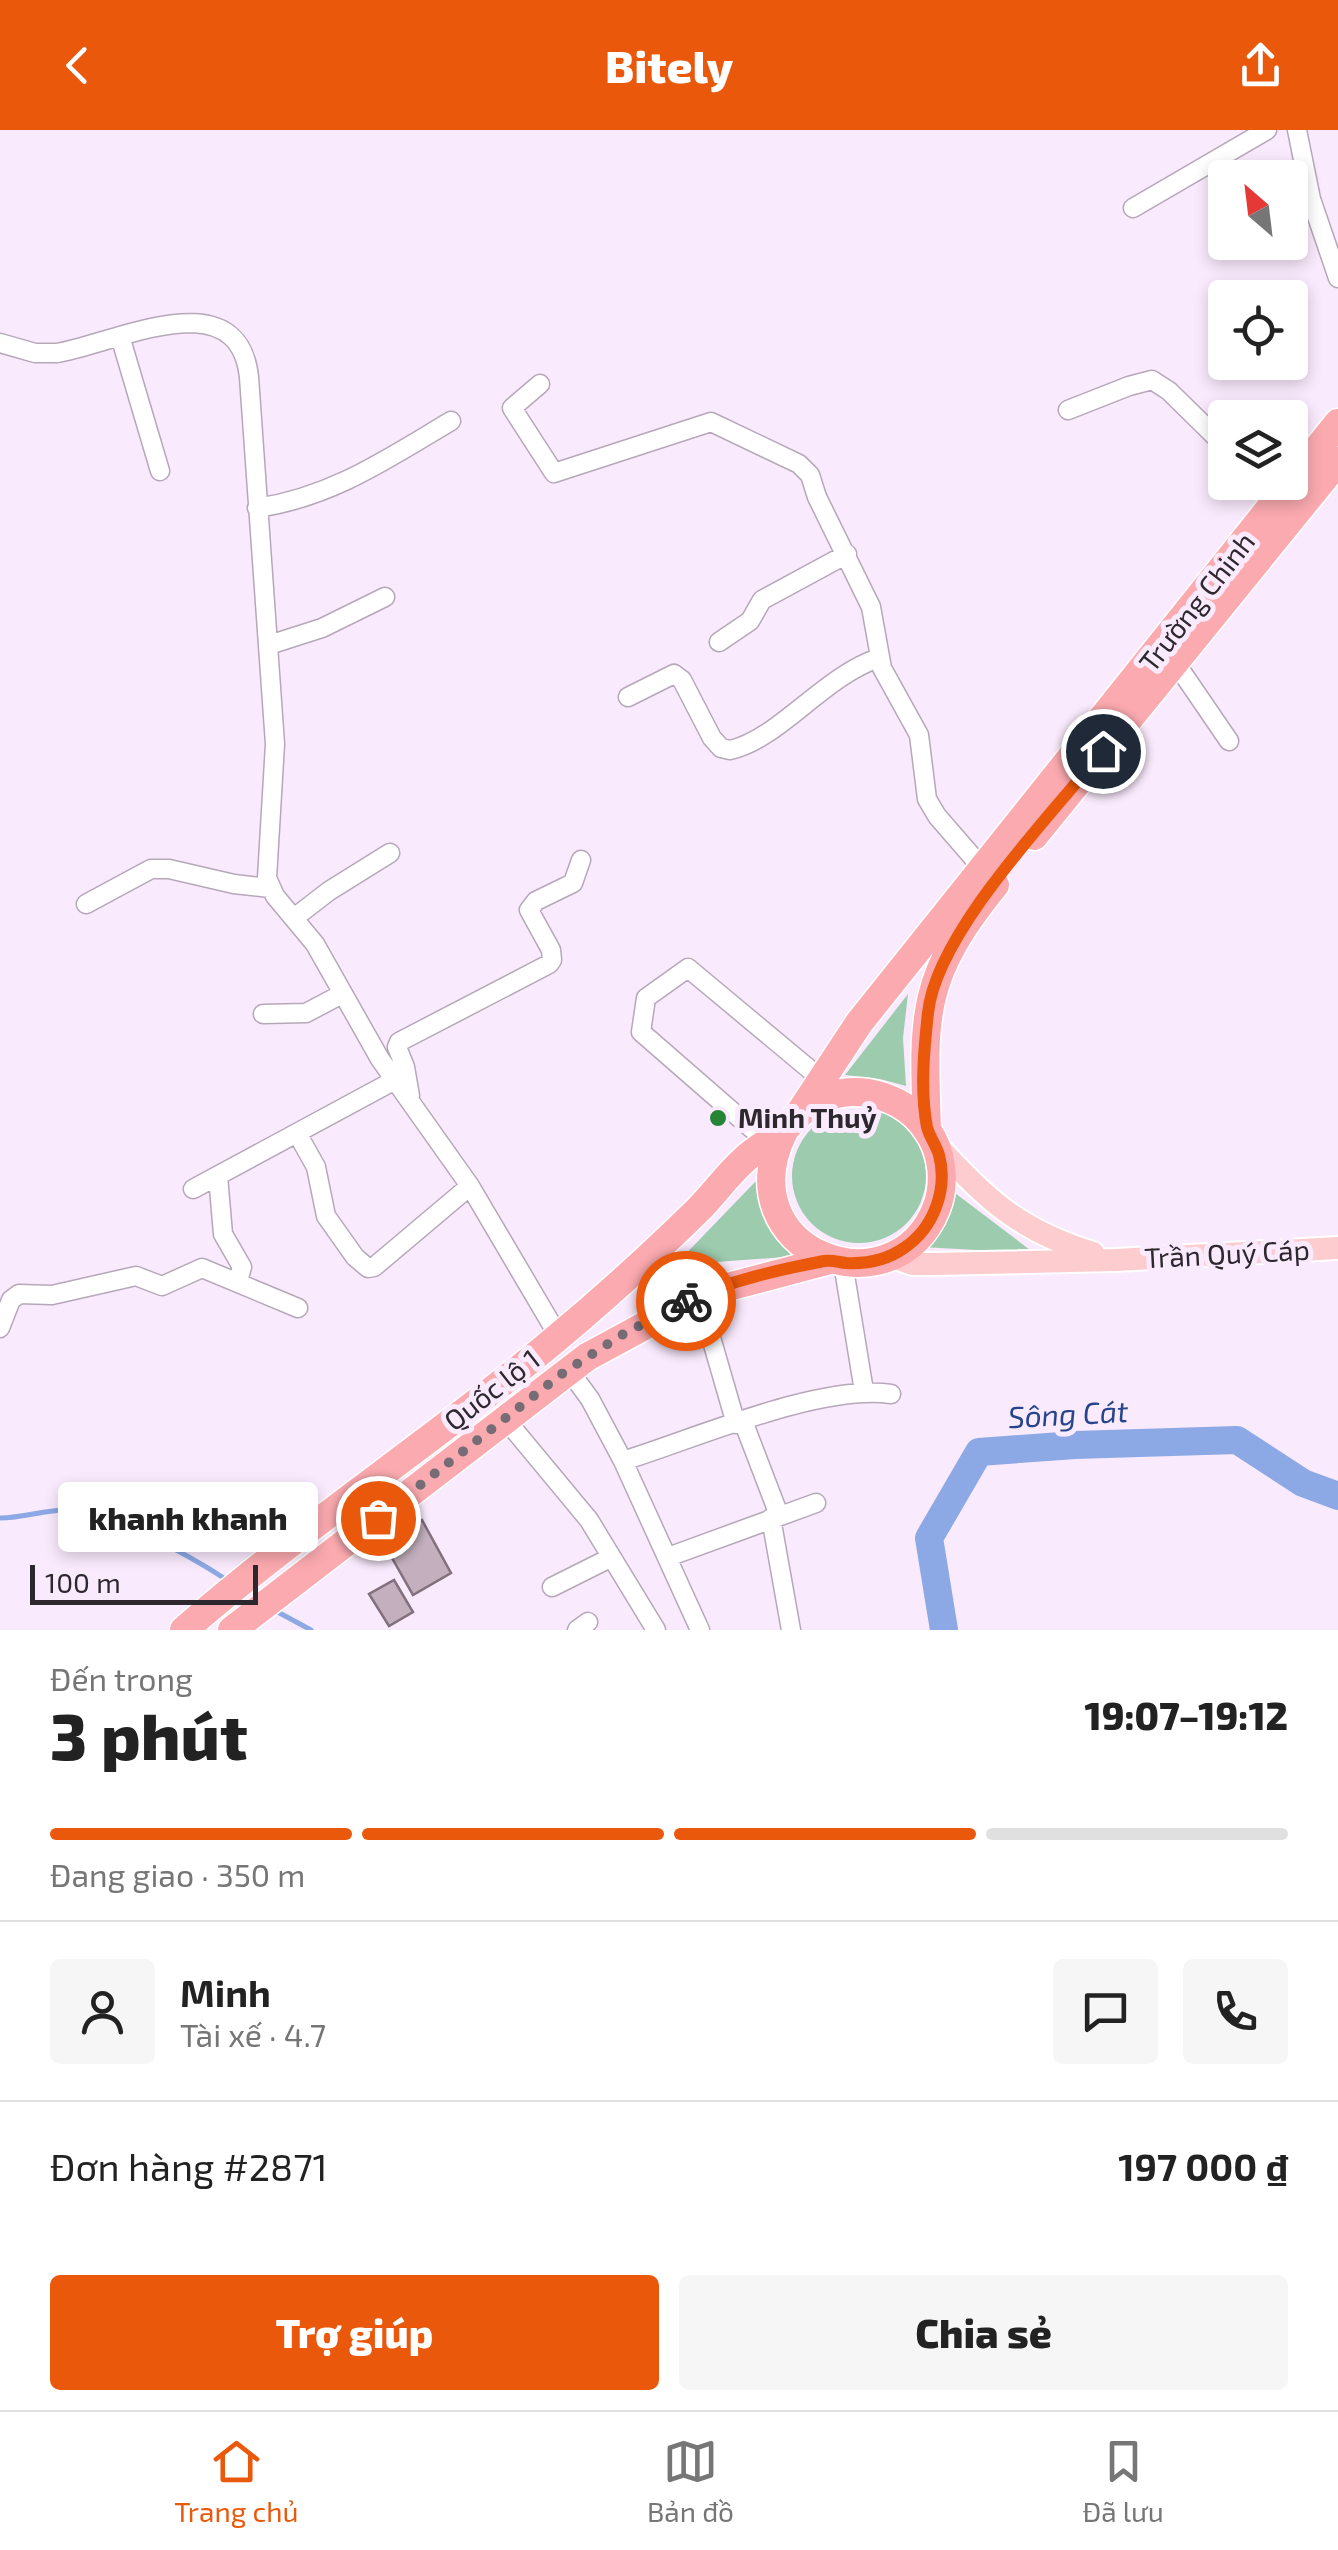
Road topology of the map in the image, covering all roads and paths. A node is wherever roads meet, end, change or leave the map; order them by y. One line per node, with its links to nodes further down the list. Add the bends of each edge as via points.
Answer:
1 (1267, 130): 3 (street)
2 (1296, 130): 4 (street, via 1310,199)
3 (1133, 208)
4 (1338, 278)
5 (120, 336): 6 (street, via 57,353); 14 (street); 16 (street, via 203,324 242,346 250,377)
6 (0, 344)
7 (540, 384): 17 (street, via 512,408 554,473 716,423 808,471)
8 (1068, 410): 11 (street, via 1152,380)
9 (451, 421): 16 (street, via 341,485)
10 (1338, 423): 12 (highway, Trường Chinh)
11 (1208, 430)
12 (1308, 453)
13 (1338, 460): 22 (highway, Trường Chinh)
14 (160, 472)
15 (1262, 500): 27 (highway, Trường Chinh)
16 (257, 508): 20 (street)
17 (846, 554): 19 (street, via 762,600 750,620); 21 (street, via 871,607)
18 (385, 596): 20 (street)
19 (718, 642)
20 (269, 645): 28 (street, via 275,744 265,868)
21 (879, 658): 23 (street, via 859,664 730,750 716,744 674,674); 27 (street, via 919,736 926,799)
22 (1175, 662): 24 (street); 38 (highway, Trường Chinh, via 983,899 939,967 925,1046)
23 (628, 696)
24 (1229, 741)
25 (390, 853): 30 (street)
26 (581, 860): 35 (street, via 573,882 529,910 551,950 549,964 399,1042)
27 (984, 869): 33 (highway, Trường Chinh)
28 (270, 888): 29 (street, via 151,869); 30 (street)
29 (86, 904)
30 (294, 918): 31 (street)
31 (342, 994): 32 (street, via 306,1013); 34 (street)
32 (263, 1014)
33 (820, 1078): 36 (highway, Trường Chinh); 36 (street, via 688,968 646,998 642,1032)
34 (395, 1080): 35 (street); 37 (street)
35 (412, 1104): 40 (street)
36 (783, 1128): 38 (highway, via 813,1104 843,1093 875,1094 905,1107); 45 (highway, via 770,1168 774,1207 796,1240); 50 (highway, Quốc lộ 1)
37 (297, 1133): 39 (street); 40 (street, via 316,1168 326,1216 368,1268)
38 (931, 1136): 43 (highway, via 942,1176 936,1209 918,1237); 44 (main road, Trần Quý Cáp, via 978,1192 1020,1223)
39 (218, 1176): 41 (street); 46 (street, via 222,1234 242,1267)
40 (470, 1186): 50 (street)
41 (193, 1188)
42 (1338, 1248): 44 (main road, Trần Quý Cáp)
43 (890, 1256): 44 (main road, Trần Quý Cáp, via 914,1264); 45 (highway)
44 (1116, 1260)
45 (837, 1261): 47 (highway, Quốc lộ 1); 52 (street)
46 (238, 1281): 48 (street); 49 (street, via 202,1268 162,1286 136,1276 52,1295 26,1293 11,1300)
47 (698, 1296): 51 (highway, Quốc lộ 1); 55 (street)
48 (298, 1308)
49 (0, 1328)
50 (559, 1337): 63 (highway, Quốc lộ 1)
51 (568, 1369): 54 (highway, Quốc lộ 1); 56 (street)
52 (864, 1390): 53 (street); 55 (street)
53 (891, 1394)
54 (506, 1420): 60 (street, via 589,1520); 62 (highway, Quốc lộ 1)
55 (740, 1422): 56 (street); 58 (street)
56 (623, 1462): 59 (street)
57 (816, 1502): 58 (street)
58 (775, 1517): 59 (street); 66 (street)
59 (668, 1557): 65 (street)
60 (610, 1558): 61 (street); 64 (street)
61 (552, 1588)
62 (237, 1626)
63 (184, 1630)
64 (656, 1630)
65 (700, 1630)
66 (791, 1630)

